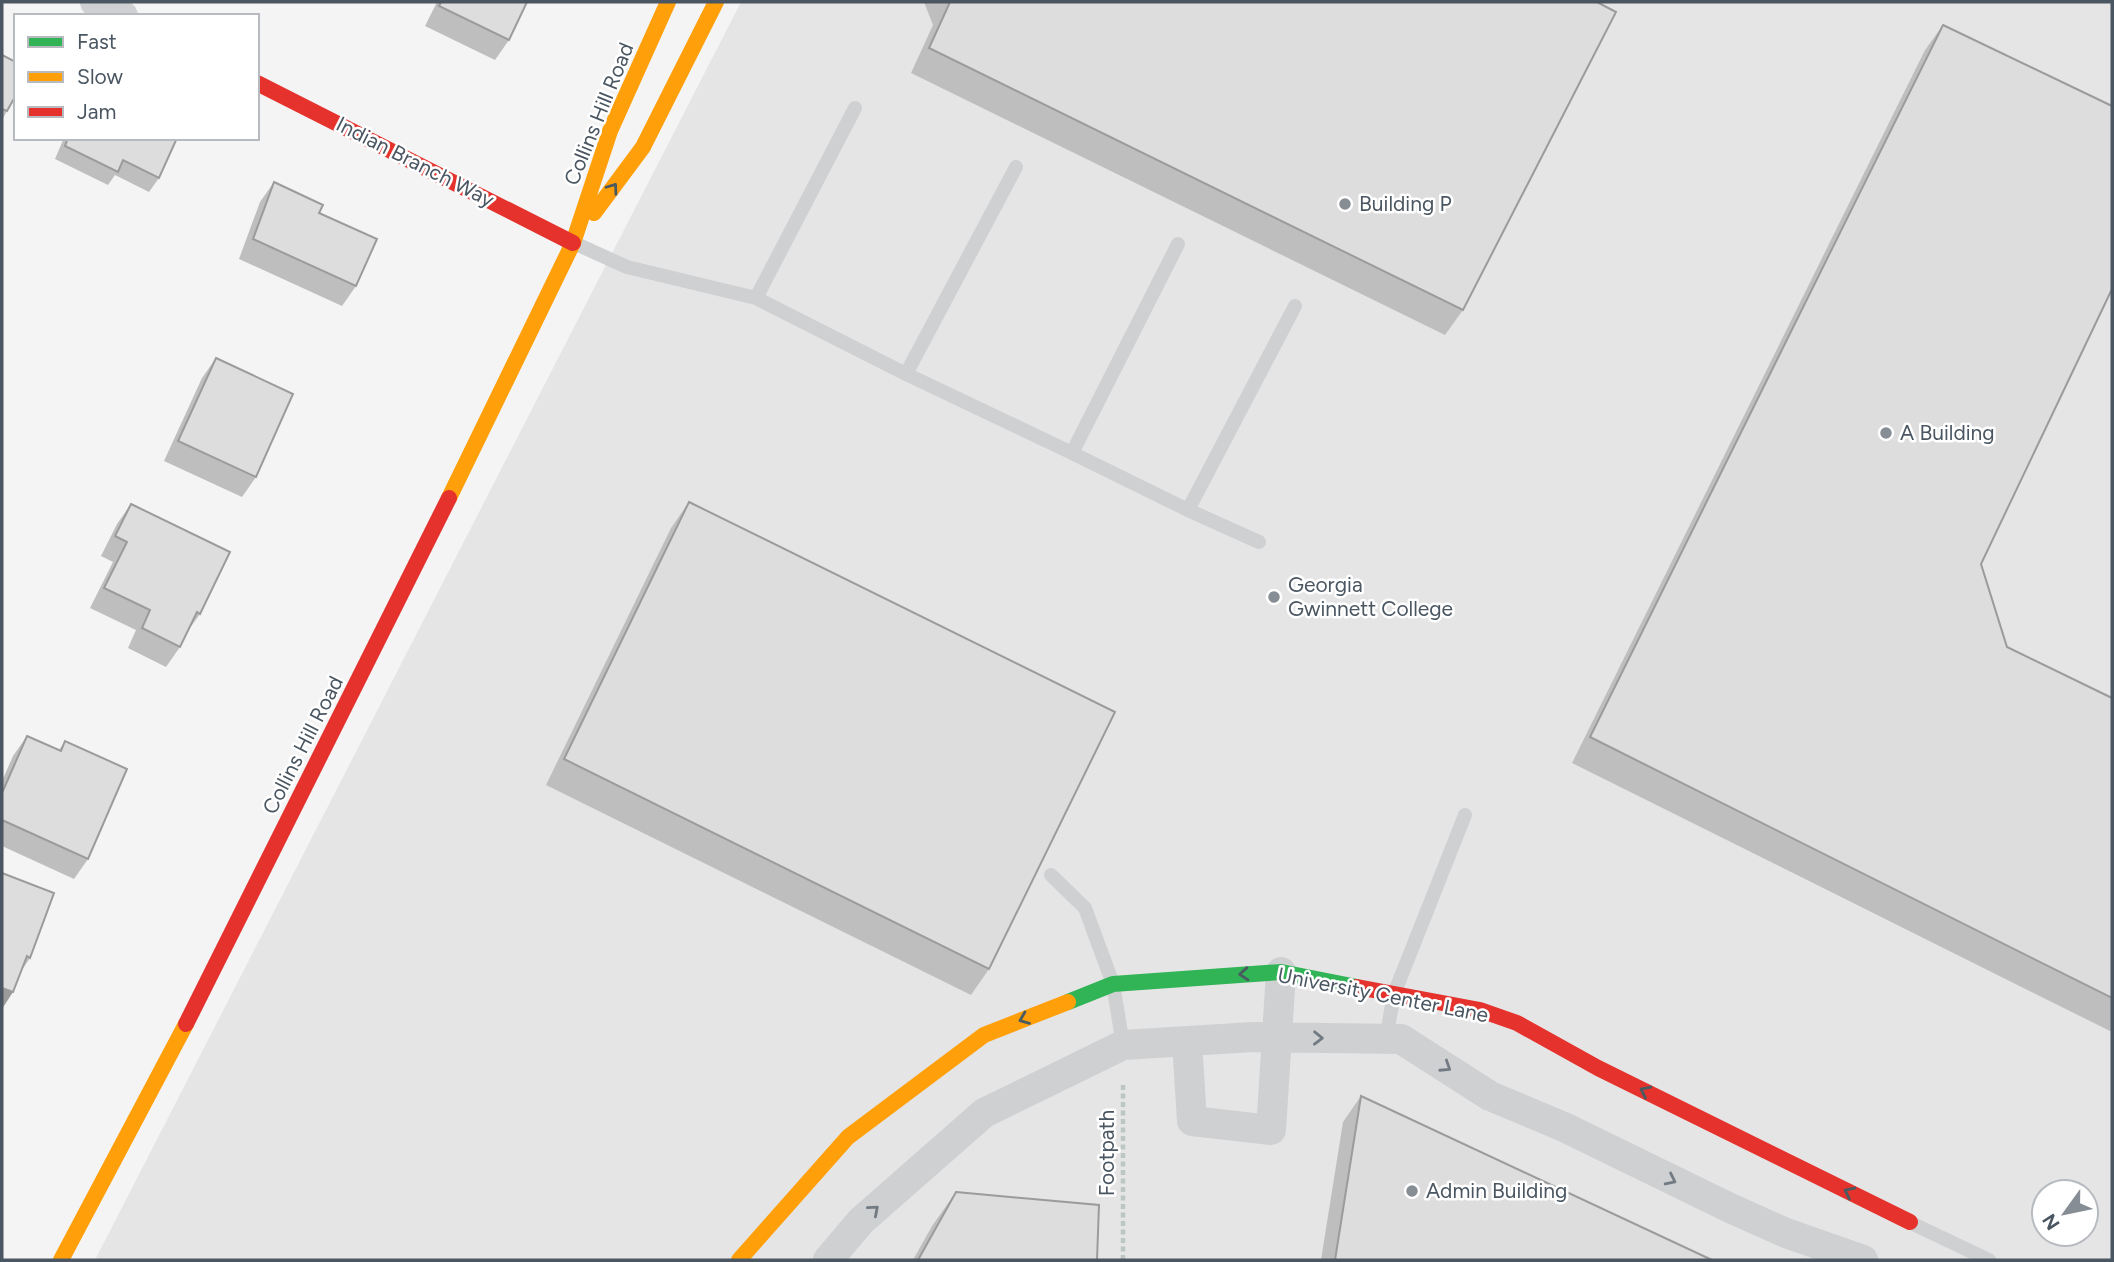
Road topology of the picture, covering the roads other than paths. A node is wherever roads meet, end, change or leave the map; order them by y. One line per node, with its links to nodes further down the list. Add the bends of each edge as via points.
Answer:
1 (95, 2): 4 (street)
2 (668, 2): 8 (street, Collins Hill Road, via 610,131)
3 (716, 2): 8 (street, Collins Hill Road, one-way to 3, via 643,147)
4 (119, 14)
5 (259, 84): 8 (street, Indian Branch Way)
6 (855, 108): 10 (lane)
7 (1016, 167): 12 (lane)
8 (573, 243): 10 (lane, via 628,267); 26 (street, Collins Hill Road, via 267,863)
9 (1178, 244): 13 (lane)
10 (755, 298): 12 (lane)
11 (1295, 306): 14 (lane)
12 (906, 374): 13 (lane)
13 (1072, 453): 14 (lane)
14 (1188, 510): 15 (lane)
15 (1259, 542)
16 (1465, 815): 20 (lane)
17 (1051, 875): 19 (lane, via 1085,908)
18 (1281, 972): 19 (street, University Center Lane, one-way to 19); 20 (street, University Center Lane); 21 (street)
19 (1112, 984): 24 (lane); 27 (street, University Center Lane, one-way to 27, via 974,1042 848,1136)
20 (1394, 994): 22 (lane); 25 (street, University Center Lane, one-way to 20, via 1598,1068 1517,1023 1480,1010)
21 (1277, 1038): 22 (street, University Center Lane, one-way to 22); 23 (street, University Center Lane); 23 (street, via 1271,1130 1192,1121)
22 (1386, 1039): 29 (street, University Center Lane, one-way to 29, via 1401,1039 1490,1096 1730,1208)
23 (1187, 1041): 24 (street, University Center Lane)
24 (1123, 1045): 28 (street, University Center Lane, one-way to 24, via 861,1221 984,1113)
25 (1910, 1222): 30 (lane)
26 (61, 1260)
27 (739, 1260)
28 (828, 1260)
29 (1863, 1260)
30 (1989, 1260)

